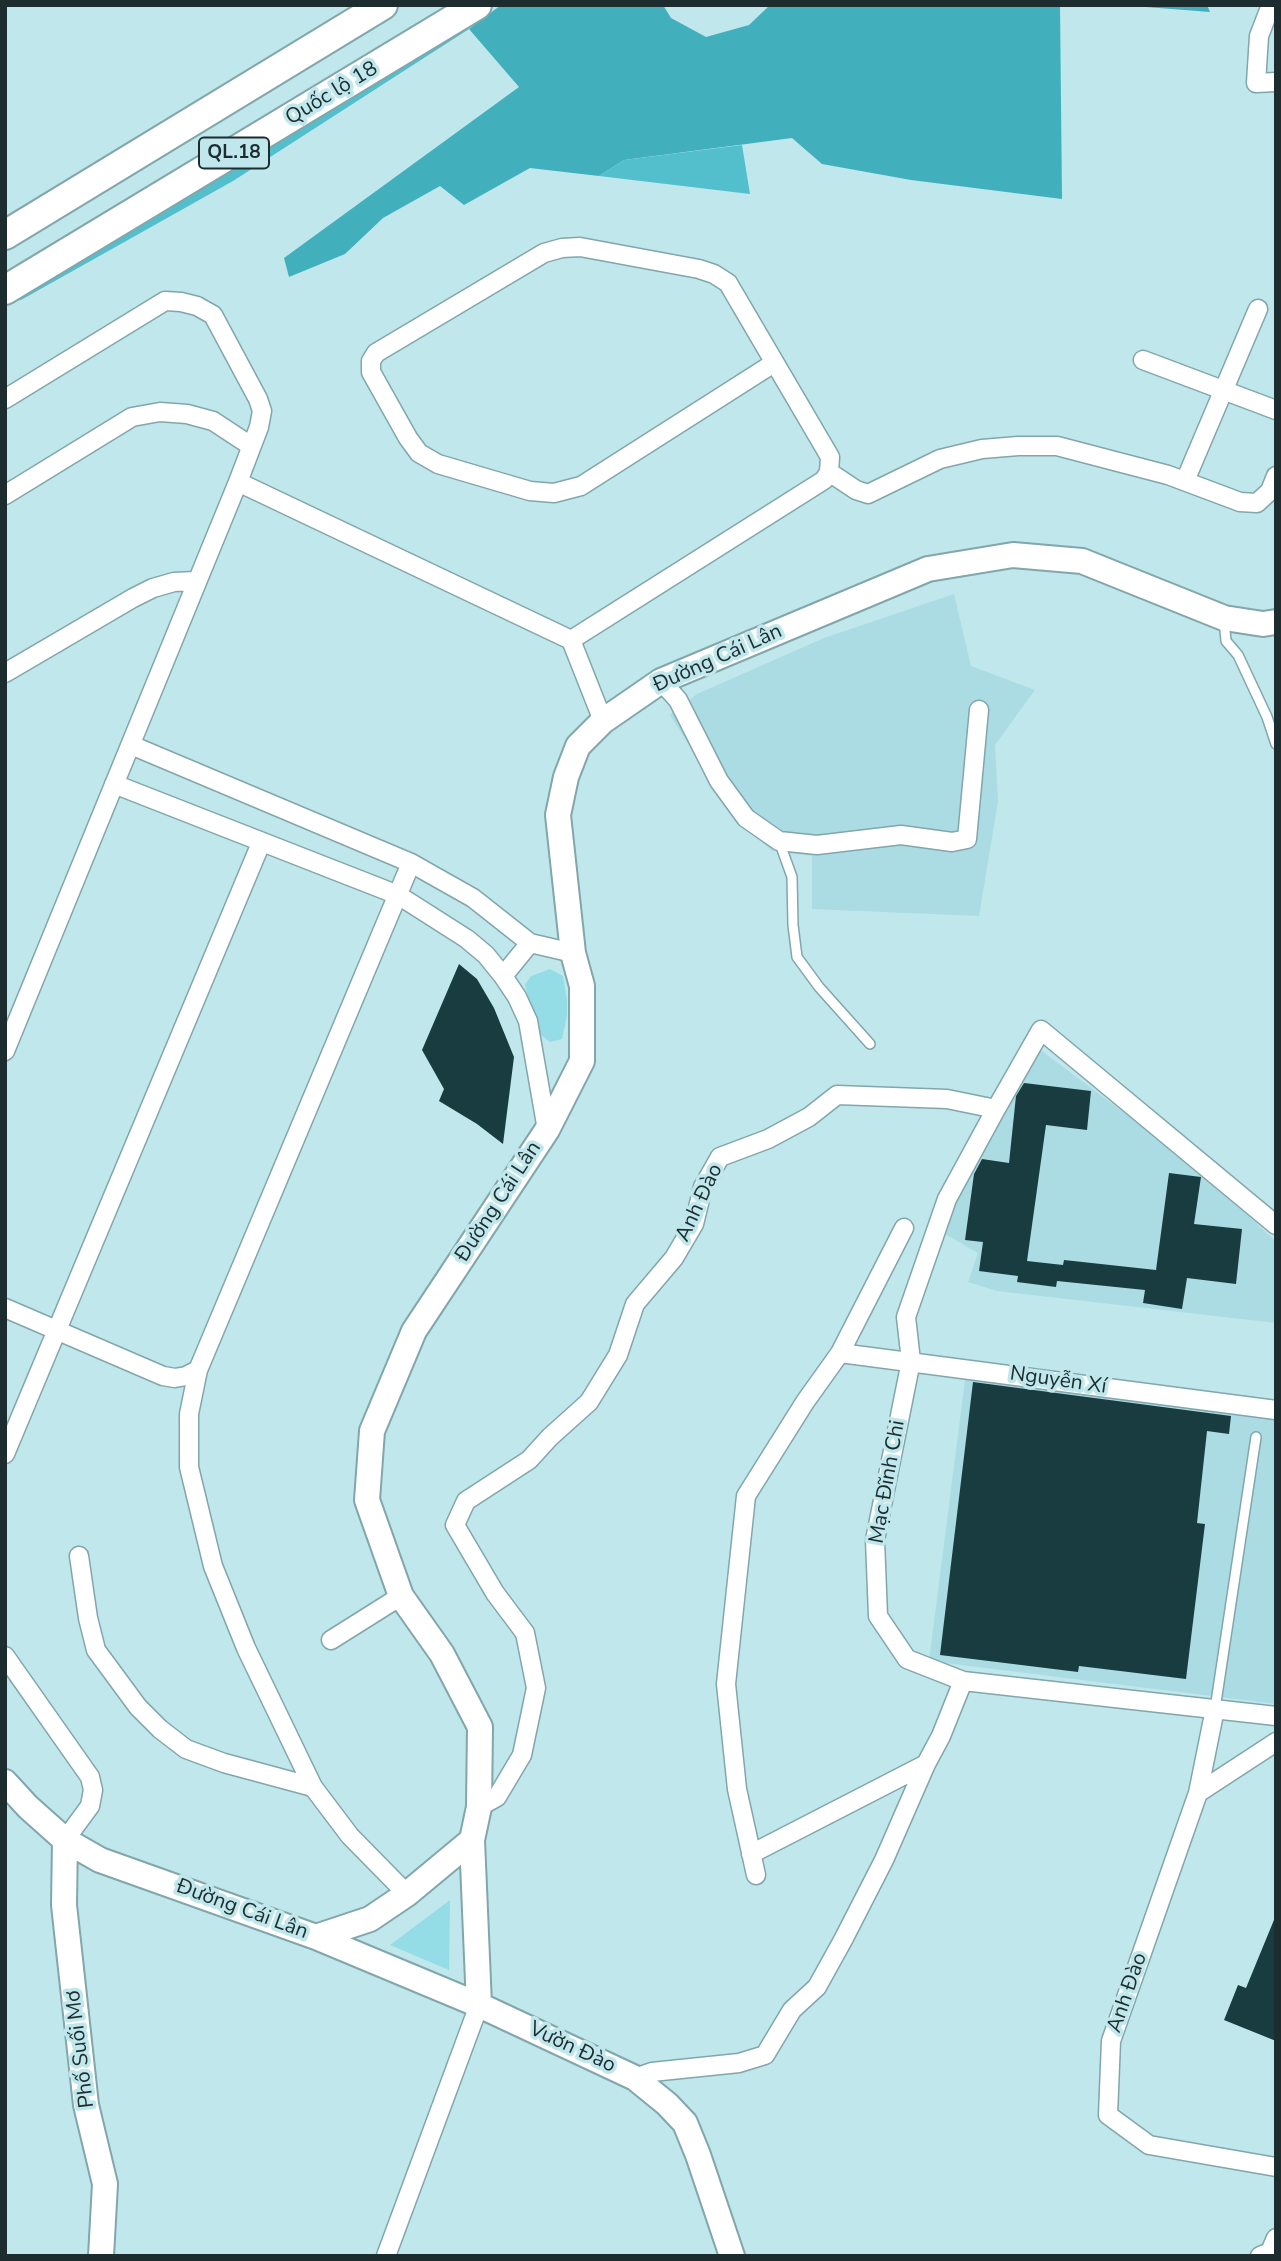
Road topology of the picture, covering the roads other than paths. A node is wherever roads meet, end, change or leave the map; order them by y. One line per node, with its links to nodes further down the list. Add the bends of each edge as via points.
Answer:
1 (358, 5): 6 (main road, QL.18)
2 (383, 5): 7 (main road, QL.18)
3 (1271, 5): 5 (street, via 1259,36 1256,83)
4 (464, 9): 8 (main road, Quốc lộ 18 / QL.18); 9 (main road, Quốc lộ 18 / QL.18)
5 (1276, 82)
6 (5, 221)
7 (5, 235)
8 (5, 276)
9 (5, 290)
10 (1258, 309): 13 (street)
11 (1143, 360): 13 (street)
12 (774, 363): 12 (street, via 728,284 714,274 580,247 544,253 376,353 371,372 419,453 451,468 530,491 554,493 581,485); 17 (street, via 830,457)
13 (1224, 392): 15 (street); 19 (street)
14 (5, 399): 16 (street, via 165,302 181,302 213,315 258,399 262,411)
15 (1276, 410)
16 (251, 446): 20 (street); 21 (street, via 212,421 160,411 132,417)
17 (829, 472): 19 (street, via 868,494 940,459 982,449 1057,446); 25 (street, via 824,480)
18 (1276, 476): 19 (street, via 1270,491 1257,503 1240,502)
19 (1185, 481)
20 (238, 482): 22 (street); 25 (street)
21 (5, 495)
22 (196, 581): 26 (street, via 153,588); 31 (street)
23 (1224, 618): 24 (main road, Đường Cái Lân); 27 (main road, Đường Cái Lân, via 1082,561 1013,555 928,569); 30 (lane, via 1226,641 1238,655)
24 (1276, 622)
25 (571, 640): 29 (street)
26 (5, 673)
27 (662, 681): 29 (main road, Đường Cái Lân); 33 (street, via 678,700 719,781 746,818)
28 (979, 710): 33 (street, via 967,839 952,842 901,835 817,845)
29 (603, 721): 38 (main road, Đường Cái Lân, via 578,746 558,816)
30 (1276, 744)
31 (131, 745): 32 (street); 35 (street)
32 (114, 784): 34 (street); 41 (street)
33 (779, 841): 40 (lane, via 792,877 797,957)
34 (261, 843): 36 (street); 47 (street)
35 (411, 863): 36 (street); 37 (street, via 473,898)
36 (398, 895): 39 (street, via 467,939); 50 (street)
37 (530, 943): 38 (street); 39 (street)
38 (573, 953): 43 (main road, Đường Cái Lân, via 582,986 582,1061)
39 (503, 976): 43 (street, via 528,1021)
40 (870, 1044)
41 (5, 1051)
42 (996, 1109): 44 (street, via 1041,1030); 49 (street, Mạc Đĩnh Chi, via 947,1199 905,1317); 66 (street, Anh Đào, via 947,1100 837,1095 809,1118 720,1157 703,1187 694,1224 674,1258 635,1304 618,1355 589,1402 529,1460 466,1501 454,1525 525,1633 536,1688 522,1755 498,1797)
43 (547, 1130): 55 (main road, Đường Cái Lân, via 414,1331 372,1431 367,1500)
44 (1276, 1225)
45 (904, 1228): 48 (street)
46 (5, 1308): 47 (street)
47 (57, 1330): 50 (street, via 163,1376 175,1378); 53 (street)
48 (840, 1353): 49 (street, Nguyễn Xí); 69 (street, via 746,1496 726,1684 737,1789)
49 (911, 1361): 51 (street, Nguyễn Xí); 58 (street, Mạc Đĩnh Chi, via 875,1540 878,1616 907,1659)
50 (198, 1370): 64 (street, via 189,1414 189,1467 213,1566 246,1648)
51 (1276, 1410)
52 (1256, 1437): 59 (lane)
53 (5, 1454)
54 (79, 1556): 64 (street, via 96,1650 153,1722 186,1749)
55 (401, 1596): 56 (street); 66 (main road, Đường Cái Lân, via 442,1654 480,1727)
56 (331, 1640)
57 (5, 1656): 67 (street, via 90,1777 90,1806)
58 (963, 1681): 59 (street, Mạc Đĩnh Chi); 62 (street)
59 (1215, 1709): 60 (street, Mạc Đĩnh Chi); 65 (street)
60 (1276, 1716)
61 (1276, 1742): 65 (street)
62 (926, 1764): 69 (street); 74 (street, via 884,1860 817,1987 792,2010 765,2055)
63 (5, 1782): 67 (main road, Đường Cái Lân)
64 (313, 1787): 71 (street, via 350,1836)
65 (1198, 1793): 75 (street, Anh Đào, via 1111,2041 1108,2115 1149,2146)
66 (479, 1807): 68 (main road, Đường Cái Lân)
67 (65, 1840): 72 (main road, Đường Cái Lân, via 100,1860); 77 (main road, Phố Suối Mơ, via 64,1906 86,2105 105,2184)
68 (472, 1840): 71 (main road, Đường Cái Lân); 73 (main road)
69 (751, 1854): 70 (street)
70 (756, 1875)
71 (407, 1894): 72 (main road, Đường Cái Lân, via 370,1919)
72 (316, 1937): 73 (main road, Vườn Đào)
73 (479, 2005): 74 (main road, Vườn Đào); 78 (street)
74 (635, 2078): 79 (main road, Vườn Đào, via 685,2123)
75 (1276, 2167)
76 (1276, 2238): 80 (street, via 1270,2252)
77 (101, 2256)
78 (386, 2256)
79 (732, 2256)
80 (1260, 2256)

